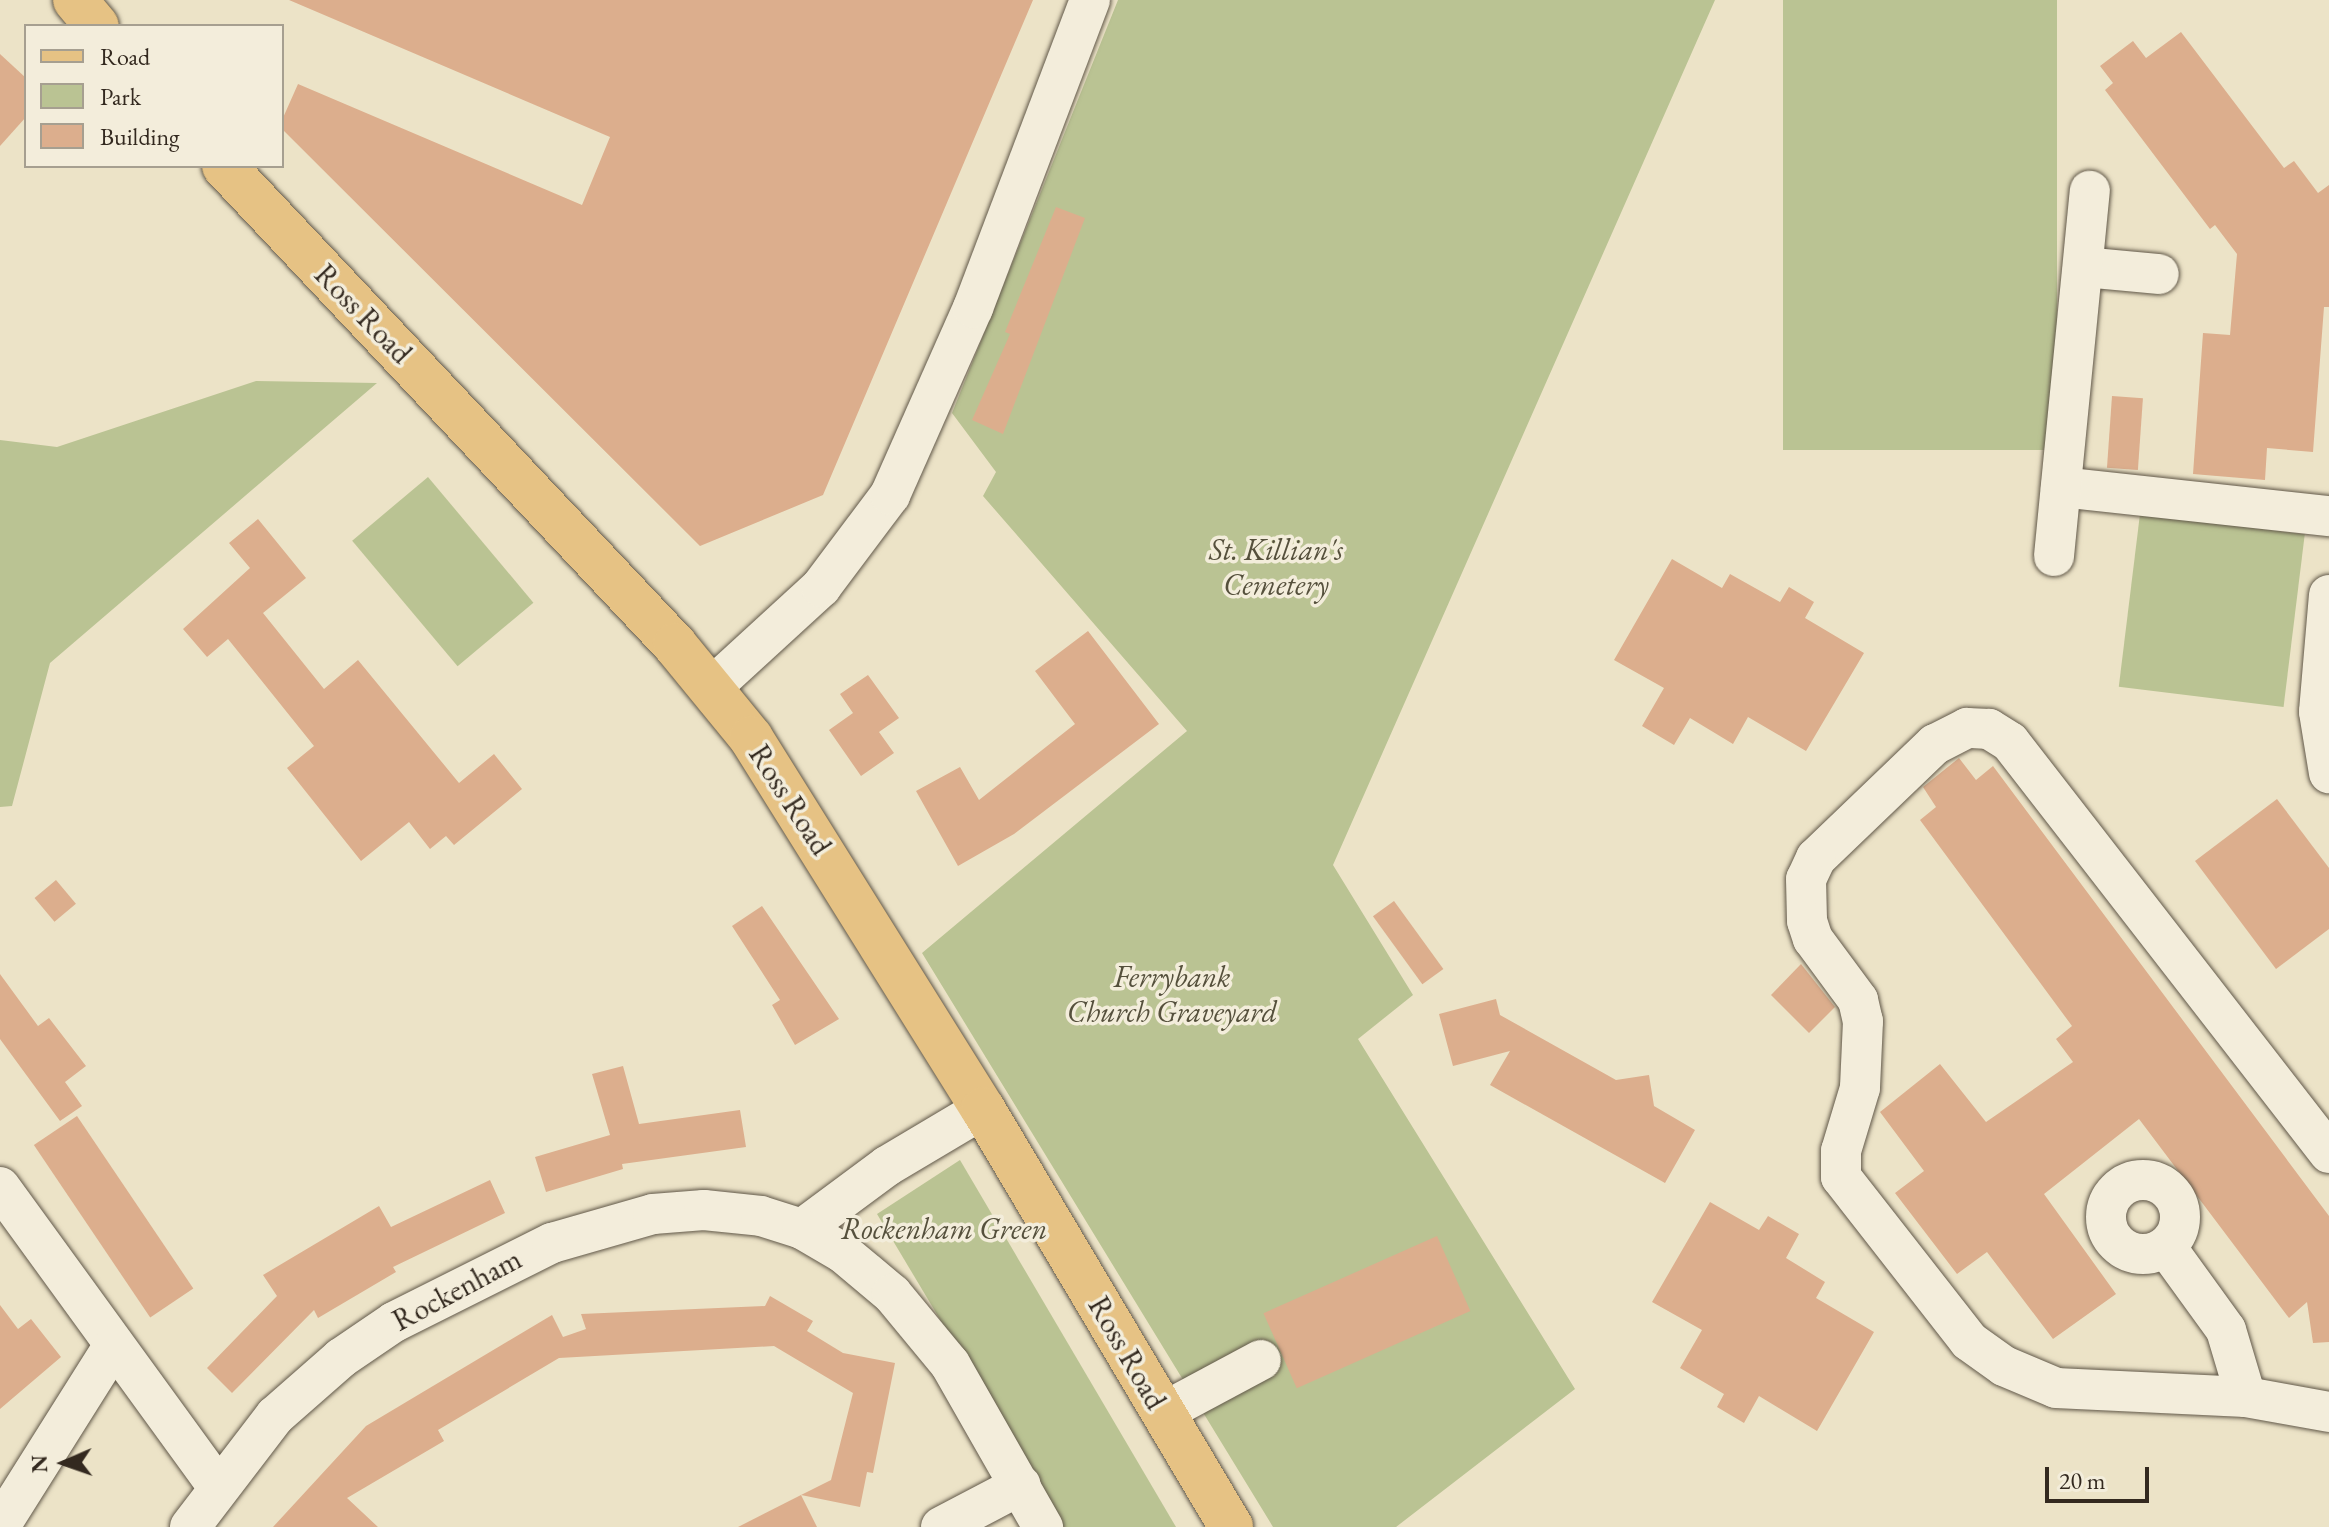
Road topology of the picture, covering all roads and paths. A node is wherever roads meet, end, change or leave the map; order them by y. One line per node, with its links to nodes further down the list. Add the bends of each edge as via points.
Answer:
1 (75, 0): 3 (main road)
2 (1090, 0): 12 (street, via 973,308 890,495 821,587)
3 (95, 24)
4 (226, 168): 12 (main road, Ross Road)
5 (2090, 191): 6 (street)
6 (2083, 267): 7 (street); 8 (street)
7 (2159, 274)
8 (2061, 487): 9 (street); 10 (street)
9 (2329, 516)
10 (2054, 556)
11 (2329, 595): 13 (street, via 2319,712)
12 (712, 687): 14 (main road, Ross Road, via 774,773)
13 (2329, 773)
14 (983, 1109): 17 (street, via 863,1182); 23 (main road, Ross Road)
15 (2329, 1153): 21 (street, via 2010,742 1989,729 1967,728 1935,744 1816,858 1806,879 1807,921 1813,939 1858,1000 1863,1021 1860,1088 1841,1151 1841,1177 1955,1325 1985,1355 2056,1388)
16 (0, 1187): 19 (street)
17 (802, 1229): 24 (street, Rockenham, via 843,1253 912,1315 950,1364); 25 (street, Rockenham, via 732,1211 679,1210 599,1227 527,1253 421,1306 341,1358 275,1416)
18 (2166, 1247): 21 (street, via 2226,1330)
19 (114, 1345): 25 (street); 26 (street)
20 (1261, 1360): 23 (street)
21 (2246, 1397): 22 (street)
22 (2329, 1412)
23 (1162, 1413): 30 (main road, Ross Road)
24 (1021, 1485): 28 (street); 29 (street, Rockenham)
25 (217, 1486): 27 (street, Rockenham)
26 (0, 1526)
27 (190, 1527)
28 (941, 1527)
29 (1043, 1527)
30 (1231, 1527)

